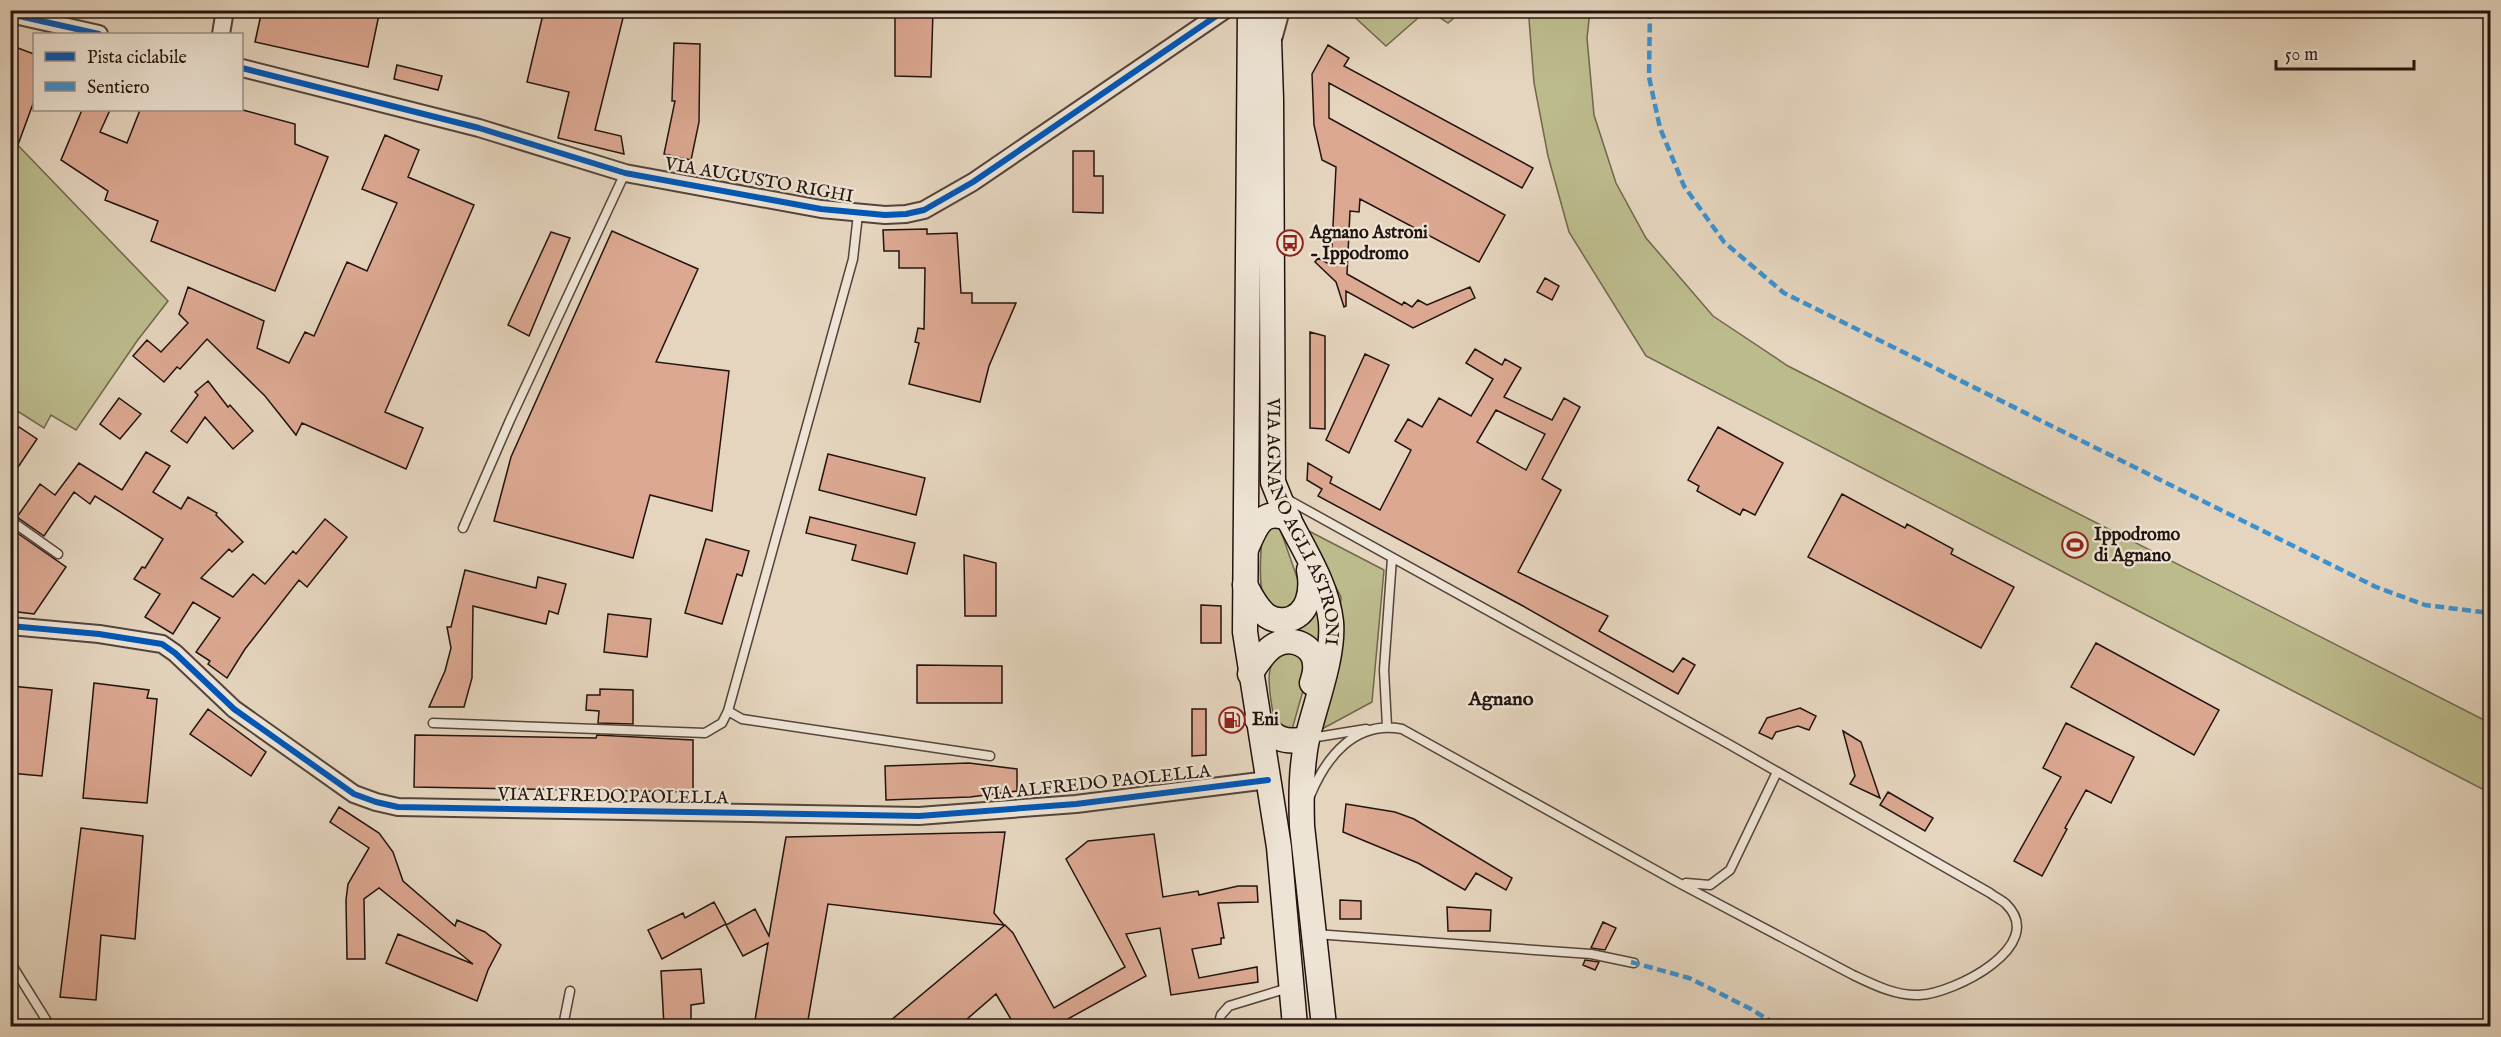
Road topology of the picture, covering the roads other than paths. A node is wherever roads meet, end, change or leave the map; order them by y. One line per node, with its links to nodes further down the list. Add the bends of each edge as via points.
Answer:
1 (225, 10): 8 (street)
2 (1225, 10): 12 (street, VIA AUGUSTO RIGHI, via 945,199 906,214)
3 (1250, 10): 17 (main road, VIA AGNANO AGLI ASTRONI)
4 (1268, 10): 9 (main road, VIA AGNANO AGLI ASTRONI)
5 (1281, 10): 9 (street)
6 (10, 14): 7 (street)
7 (95, 33)
8 (221, 33)
9 (1269, 54): 13 (main road, VIA AGNANO AGLI ASTRONI, via 1272,459 1273,482)
10 (243, 68): 11 (street, VIA AUGUSTO RIGHI, via 479,128)
11 (626, 173): 12 (street, VIA AUGUSTO RIGHI); 16 (lane)
12 (858, 213): 24 (lane, via 853,259)
13 (1279, 495): 14 (main road, VIA AGNANO AGLI ASTRONI); 20 (lane)
14 (1289, 519): 17 (main road, via 1266,516); 18 (main road, VIA AGNANO AGLI ASTRONI)
15 (10, 520): 19 (lane)
16 (463, 528)
17 (1245, 551): 21 (main road, VIA AGNANO AGLI ASTRONI)
18 (1306, 551): 21 (main road, via 1309,598 1298,616 1277,620 1268,617); 29 (main road, VIA AGNANO AGLI ASTRONI, via 1331,622 1328,655)
19 (58, 554)
20 (1392, 558): 27 (lane, via 1383,670); 31 (lane)
21 (1245, 585): 23 (main road, VIA AGNANO AGLI ASTRONI, via 1245,632)
22 (10, 626): 32 (street, VIA ALFREDO PAOLELLA, via 162,644 234,709 354,794 398,807 919,816 1076,804)
23 (1251, 674): 25 (main road, VIA AGNANO AGLI ASTRONI); 29 (main road, via 1269,648 1283,641 1298,643 1312,653 1315,670 1306,709)
24 (728, 711): 26 (lane, via 722,723 705,733); 30 (lane, via 742,718)
25 (1257, 719): 29 (main road, via 1274,736 1294,741); 32 (main road, VIA AGNANO AGLI ASTRONI)
26 (433, 723)
27 (1387, 726): 28 (lane); 34 (lane, via 1402,729)
28 (1374, 728): 29 (lane); 33 (lane, via 1350,740 1330,760 1311,795)
29 (1307, 739): 33 (main road, VIA AGNANO AGLI ASTRONI, via 1302,767)
30 (990, 756)
31 (1777, 772): 34 (lane, via 1730,870 1710,885); 34 (lane, via 2006,903 2015,917 2010,946 1998,960 1963,983 1939,992 1899,993 1853,975)
32 (1268, 780): 38 (main road, VIA AGNANO AGLI ASTRONI, via 1279,847)
33 (1302, 826): 35 (main road, VIA AGNANO AGLI ASTRONI)
34 (1677, 882)
35 (1314, 934): 37 (lane, via 1591,954); 44 (main road, VIA AGNANO AGLI ASTRONI)
36 (10, 962): 40 (lane)
37 (1634, 963)
38 (1292, 987): 42 (lane, via 1229,1006); 43 (main road, VIA AGNANO AGLI ASTRONI)
39 (570, 991): 41 (lane)
40 (50, 1026)
41 (563, 1026)
42 (1218, 1026)
43 (1295, 1026)
44 (1324, 1026)

